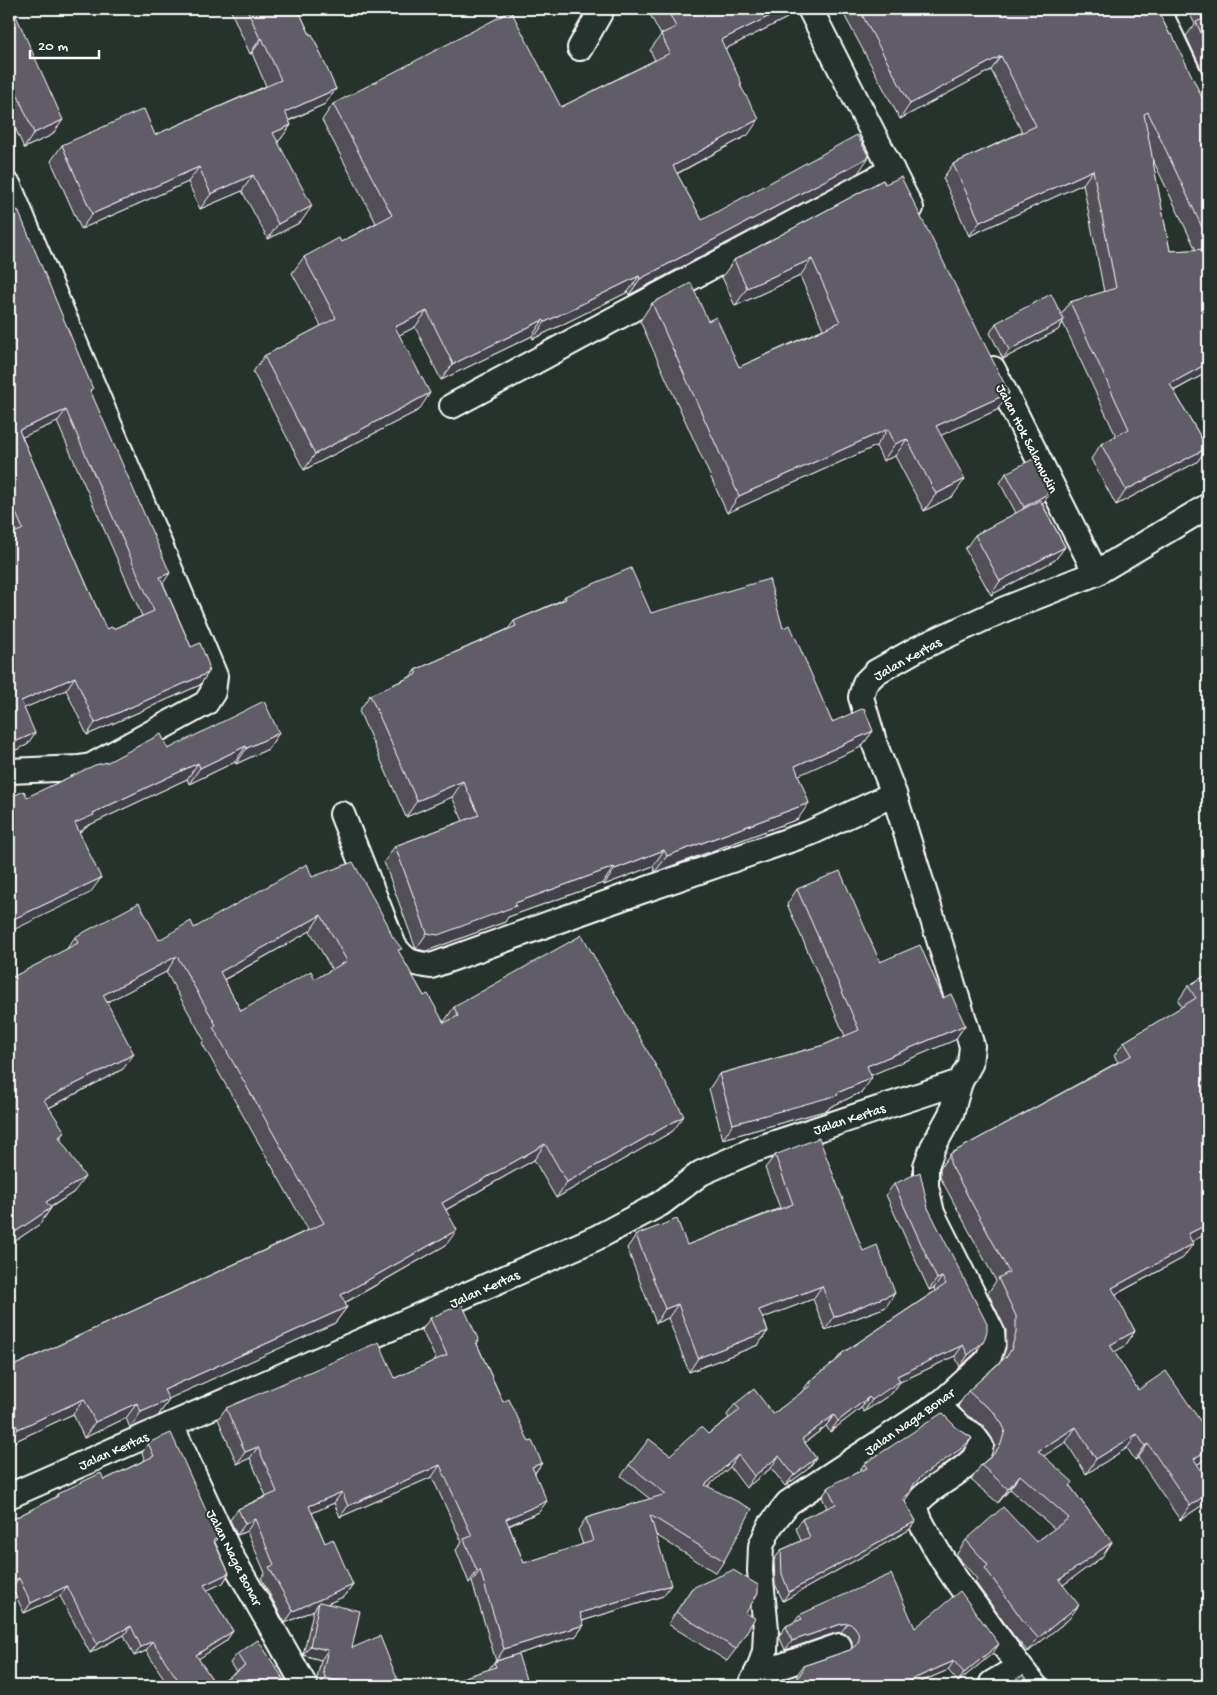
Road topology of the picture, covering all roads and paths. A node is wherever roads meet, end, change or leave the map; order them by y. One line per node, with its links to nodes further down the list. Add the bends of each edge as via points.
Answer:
1 (602, 9): 4 (street)
2 (810, 9): 6 (street)
3 (1158, 9): 5 (street)
4 (580, 48)
5 (1208, 115)
6 (892, 170): 8 (street); 10 (street)
7 (9, 186): 13 (street, via 215,676 213,692 206,703 91,766)
8 (923, 232)
9 (985, 354): 12 (street, Jalan Hok Salamudin)
10 (452, 406)
11 (1208, 506): 12 (street, Jalan Kertas)
12 (1096, 573): 14 (street, Jalan Kertas, via 1005,609 917,649 876,672 866,683 861,697)
13 (9, 771)
14 (894, 794): 15 (street, via 810,833 431,966 412,963 403,958 394,946); 16 (street, Jalan Kertas, via 972,1046 970,1064)
15 (342, 814)
16 (960, 1082): 17 (street, Jalan Naga Bonar, via 951,1114 926,1166 926,1186 932,1213 992,1332 993,1344 988,1360); 18 (street, Jalan Kertas, via 751,1151 700,1174 660,1204 596,1238)
17 (936, 1405): 21 (street, via 972,1434 981,1446 980,1452 918,1502 919,1518 937,1552); 22 (street, Jalan Naga Bonar, via 788,1503 770,1526 761,1546 760,1571 765,1651)
18 (171, 1425): 19 (street, Jalan Kertas); 24 (street, Jalan Naga Bonar, via 231,1556)
19 (9, 1496)
20 (839, 1646): 22 (street)
21 (1019, 1667): 23 (street); 25 (street)
22 (753, 1681)
23 (992, 1684)
24 (305, 1686)
25 (1035, 1686)

